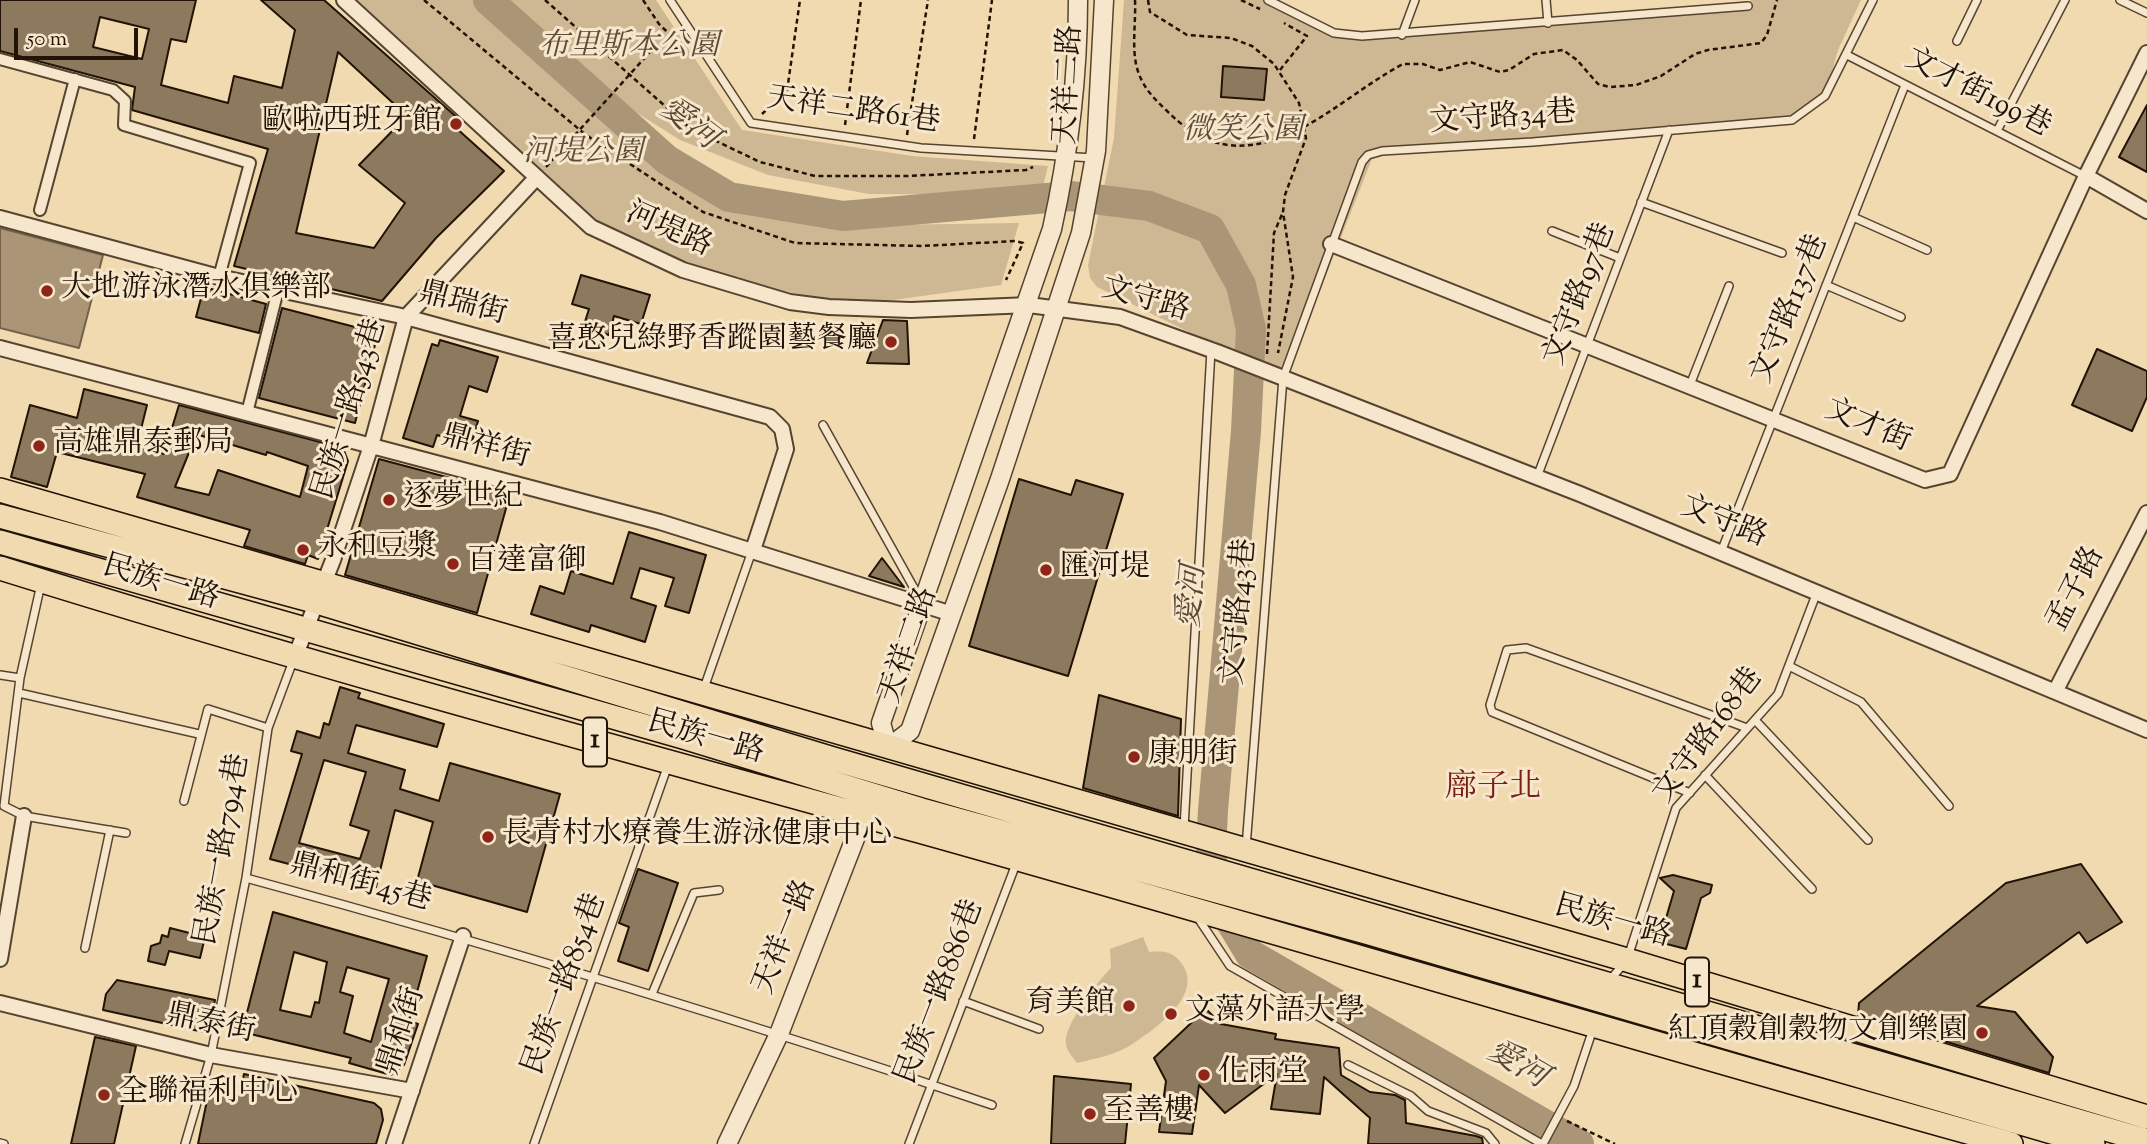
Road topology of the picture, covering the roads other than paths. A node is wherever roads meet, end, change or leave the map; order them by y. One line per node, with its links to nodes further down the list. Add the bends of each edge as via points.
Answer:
1 (344, 0): 27 (street, 河堤路)
2 (670, 0): 24 (lane, 天祥二路61巷, via 751,123 906,146)
3 (1078, 0): 24 (street, 天祥二路, via 1078,65)
4 (1104, 0): 25 (street, 天祥二路)
5 (1268, 0): 15 (lane, via 1334,33)
6 (1415, 0): 15 (lane)
7 (1546, 0): 14 (lane)
8 (1873, 0): 18 (lane, 文守路34巷)
9 (1978, 0): 16 (lane)
10 (2065, 0): 23 (lane)
11 (2120, 0): 13 (lane)
12 (1747, 2): 14 (lane)
13 (2147, 13)
14 (1548, 23): 15 (lane)
15 (1402, 35)
16 (1956, 41)
17 (2147, 52): 26 (street, 文才街)
18 (1847, 55): 21 (lane, 文才街199巷); 22 (lane, 文守路34巷, via 1825,96 1792,120)
19 (1, 62): 20 (street)
20 (75, 79): 29 (street); 38 (street, via 113,90 125,101 124,125 250,163)
21 (1905, 85): 23 (lane, 文才街199巷); 31 (lane, 文守路137巷)
22 (1669, 130): 28 (lane, 文守路97巷); 34 (lane, 文守路34巷, via 1368,155)
23 (1997, 131): 26 (lane, 文才街199巷)
24 (1067, 162): 25 (lane, 天祥二路61巷); 42 (street, 天祥二路)
25 (1094, 165): 43 (street, 天祥二路, via 1081,233)
26 (2086, 176): 30 (street); 52 (street, 文才街, via 1950,474 1925,480)
27 (537, 177): 42 (street, 河堤路, via 591,227 683,270 790,302 862,310); 44 (street, 民族一路543巷)
28 (1641, 202): 36 (lane); 37 (lane, 文守路97巷)
29 (40, 211)
30 (2147, 211)
31 (1853, 217): 35 (lane); 39 (lane, 文守路137巷)
32 (0, 218): 38 (street, 鼎瑞街)
33 (1552, 231): 37 (lane)
34 (1331, 244): 46 (street, 文才街); 49 (lane, 文守路34巷)
35 (1927, 250)
36 (1782, 253)
37 (1620, 258): 46 (lane, 文守路97巷)
38 (219, 277): 41 (street, 鼎瑞街)
39 (1826, 285): 45 (lane); 52 (lane, 文守路137巷)
40 (1729, 286): 50 (lane)
41 (278, 290): 44 (street, 鼎瑞街); 51 (street)
42 (1029, 305): 43 (street, 河堤路); 69 (street, 天祥二路)
43 (1057, 307): 48 (street, 文守路, via 1119,317); 70 (street, 天祥二路)
44 (406, 317): 54 (street, 民族一路543巷); 62 (street, 鼎瑞街, via 769,418 782,429 786,449)
45 (1901, 317)
46 (1588, 344): 50 (street, 文才街); 55 (lane, 文守路97巷)
47 (0, 348): 51 (street, 鼎祥街)
48 (1214, 351): 49 (street, 文守路); 96 (lane)
49 (1280, 376): 55 (street, 文守路); 99 (lane, 文守路43巷)
50 (1690, 385): 52 (street, 文才街)
51 (247, 413): 54 (street, 鼎祥街)
52 (1774, 418): 63 (lane, 文守路137巷)
53 (823, 425): 69 (lane)
54 (371, 446): 62 (street, 鼎祥街); 67 (street, 民族一路543巷)
55 (1537, 477): 63 (street, 文守路)
56 (0, 490): 57 (main road, 民族一路 / 1)
57 (61, 506): 60 (lane); 67 (main road, 民族一路 / 1)
58 (2147, 513): 76 (street, 孟子路)
59 (0, 516): 60 (main road, 民族一路 / 1)
60 (54, 531): 64 (lane); 67 (main road, 民族一路 / 1)
61 (0, 542): 64 (main road, 民族一路 / 1)
62 (752, 550): 69 (street, 鼎祥街); 77 (lane)
63 (1721, 552): 68 (street, 文守路)
64 (47, 556): 66 (lane); 71 (main road, 民族一路 / 1)
65 (0, 568): 66 (main road, 民族一路 / 1)
66 (41, 581): 72 (main road, 民族一路 / 1); 75 (lane)
67 (321, 592): 71 (street, 民族一路543巷); 77 (main road, 民族一路 / 1); 87 (main road, 民族一路 / 1)
68 (1818, 592): 73 (lane, 文守路168巷); 76 (street, 文守路)
69 (924, 605): 70 (street, 鼎祥街); 84 (street, 天祥二路, via 881,723)
70 (952, 614): 84 (street, 天祥二路, via 910,731)
71 (305, 630): 72 (street, 民族一路543巷); 90 (main road, 民族一路 / 1)
72 (295, 657): 80 (lane, 民族一路794巷); 85 (main road, 民族一路 / 1)
73 (1789, 666): 79 (lane, 文守路168巷, via 1778,694); 92 (lane, via 1861,702)
74 (0, 675): 75 (lane)
75 (20, 678): 78 (lane)
76 (2056, 690): 82 (street, 文守路)
77 (702, 692): 84 (main road, 民族一路 / 1)
78 (19, 693): 83 (lane); 86 (lane)
79 (1755, 720): 81 (lane, 文守路168巷); 98 (lane)
80 (268, 728): 83 (lane, via 208,709); 102 (lane, 民族一路794巷)
81 (1747, 728): 88 (lane, 文守路168巷); 89 (lane, via 1526,648 1507,650 1490,705 1492,712)
82 (2147, 730)
83 (199, 734): 91 (lane)
84 (888, 748): 87 (street, 天祥一路); 96 (main road, 民族一路 / 1)
85 (669, 763): 94 (main road, 民族一路 / 1); 111 (lane, 民族一路854巷)
86 (4, 765): 93 (lane, via 4,806)
87 (879, 772): 90 (street, 天祥一路); 100 (main road, 民族一路 / 1)
88 (1706, 775): 89 (lane, 文守路168巷); 103 (lane)
89 (1690, 793): 110 (lane, 文守路168巷, via 1676,808)
90 (871, 795): 94 (street, 天祥一路); 105 (main road, 民族一路 / 1)
91 (184, 801)
92 (1949, 806)
93 (24, 816): 95 (lane); 109 (street)
94 (863, 817): 101 (main road, 民族一路 / 1); 120 (street, 天祥一路)
95 (110, 830): 97 (lane); 108 (lane)
96 (1175, 830): 99 (main road, 1); 100 (main road)
97 (126, 833)
98 (1868, 840)
99 (1246, 850): 110 (main road, 民族一路 / 1)
100 (1172, 857): 113 (main road, 民族一路 / 1)
101 (1018, 859): 105 (main road, 民族一路 / 1); 115 (lane, 民族一路886巷)
102 (246, 878): 107 (lane, 鼎和街45巷); 121 (lane, 民族一路794巷)
103 (1812, 889)
104 (719, 890): 114 (lane, via 694,892)
105 (1191, 897): 106 (main road, 1); 139 (lane, via 1230,966)
106 (1241, 911): 113 (main road, 民族一路 / 1, via 1368,933); 118 (main road, 1)
107 (463, 936): 111 (lane, 鼎和街45巷); 126 (street, 鼎和街)
108 (85, 948)
109 (0, 959)
110 (1627, 960): 112 (main road, 民族一路 / 1); 113 (lane, 文守路168巷)
111 (595, 976): 114 (lane, 鼎和街45巷); 135 (lane, 民族一路854巷)
112 (1724, 990): 117 (main road); 124 (main road, 民族一路 / 1)
113 (1605, 992): 117 (main road, 民族一路 / 1); 118 (lane, 文守路168巷); 123 (main road, 民族一路 / 1)
114 (652, 994): 120 (lane, 鼎和街45巷)
115 (963, 1001): 119 (lane); 125 (lane, 民族一路886巷)
116 (0, 1003): 121 (street, 鼎泰街)
117 (1719, 1015): 129 (main road, 民族一路 / 1)
118 (1594, 1026): 127 (main road, 1); 139 (lane, 文守路168巷, via 1574,1086)
119 (1039, 1029)
120 (779, 1034): 125 (lane, 鼎和街45巷); 136 (street, 天祥一路)
121 (211, 1055): 126 (street, 鼎泰街); 133 (lane, 民族一路794巷)
122 (1348, 1065): 138 (lane, via 1411,1096 1427,1111 1486,1133)
123 (1827, 1067): 127 (main road); 129 (main road, 民族一路 / 1)
124 (2001, 1068): 129 (main road); 130 (main road, 民族一路 / 1)
125 (931, 1084): 128 (lane, 鼎和街45巷); 137 (lane, 民族一路886巷)
126 (412, 1091): 134 (street, 鼎和街)
127 (1820, 1091): 131 (main road, 1)
128 (992, 1105)
129 (1990, 1105): 131 (main road); 132 (main road, 民族一路 / 1); 141 (main road, 民族一路 / 1)
130 (2147, 1116)
131 (1982, 1136): 140 (main road, 1)
132 (2146, 1138)
133 (185, 1144)
134 (394, 1144)
135 (534, 1144)
136 (727, 1144)
137 (908, 1144)
138 (1495, 1144)
139 (1542, 1144)
140 (2011, 1144)
141 (2093, 1144)

